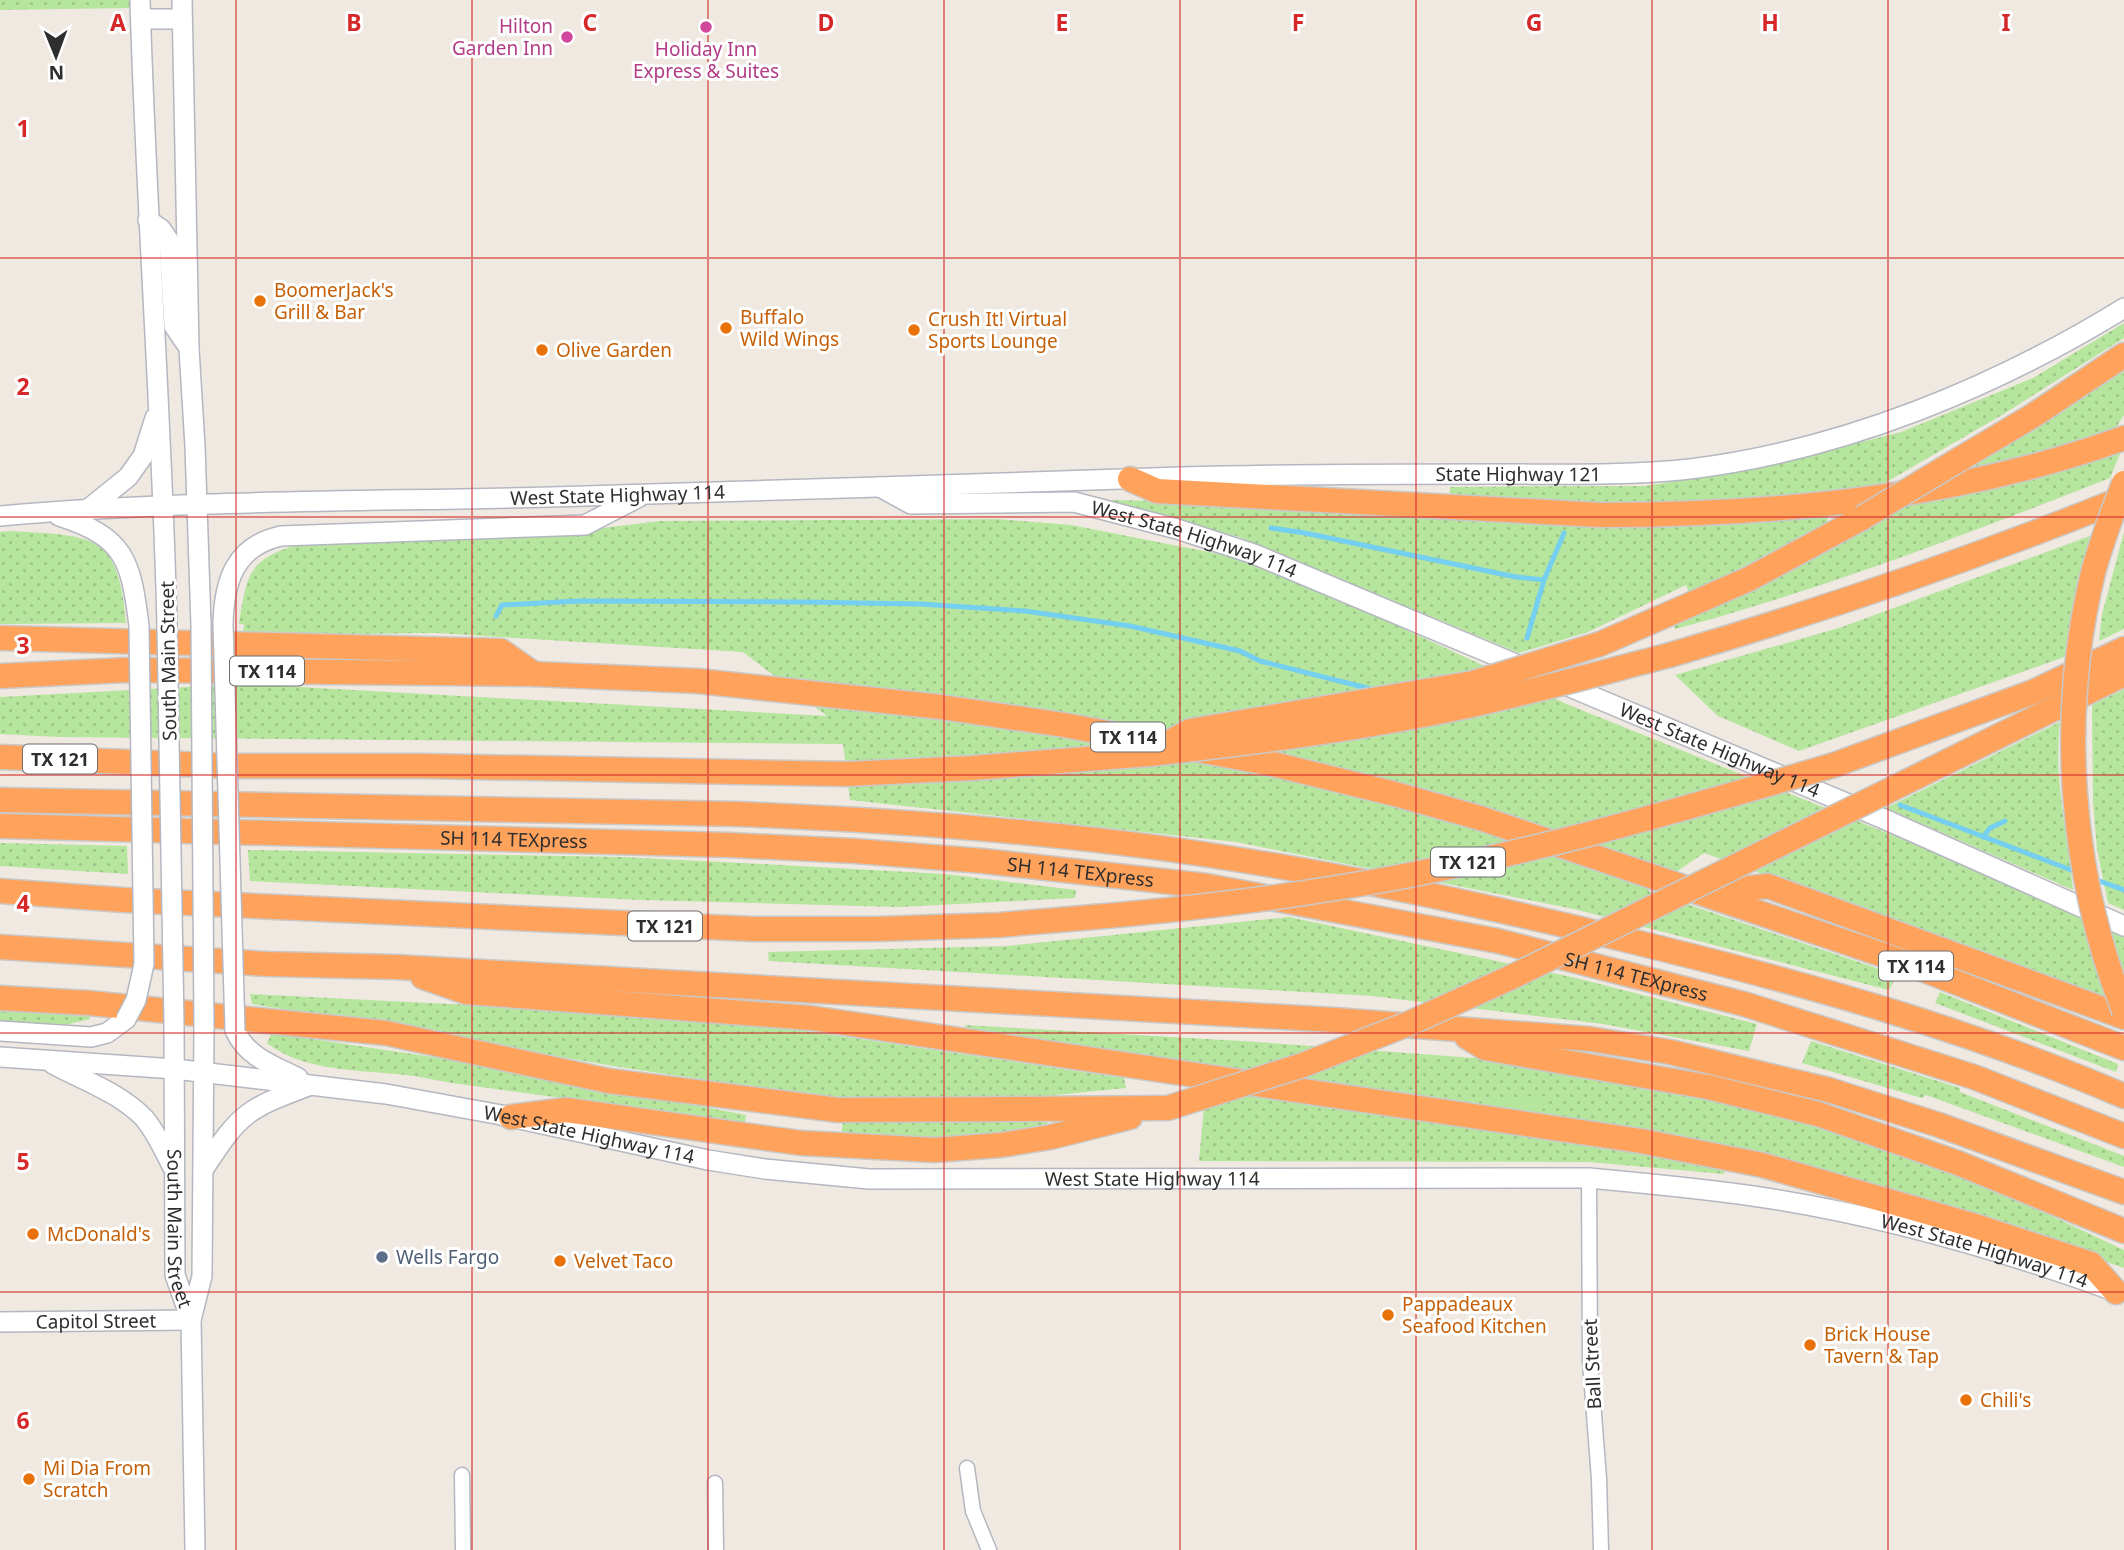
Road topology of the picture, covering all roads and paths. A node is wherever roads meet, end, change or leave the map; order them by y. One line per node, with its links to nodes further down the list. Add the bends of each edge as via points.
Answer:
1 (140, 10): 2 (main road); 3 (main road, South Main Street)
2 (182, 10): 5 (main road, South Main Street)
3 (148, 220): 5 (main road, via 162,229 169,241 174,326); 7 (main road, South Main Street)
4 (2124, 308): 9 (main road, State Highway 121, via 2042,356 1954,397 1828,441 1743,460 1614,474)
5 (189, 349): 15 (main road, South Main Street)
6 (2124, 355): 24 (highway, bridge, via 2034,415 1862,517 1749,579 1600,644 1473,683 1190,731)
7 (158, 407): 14 (main road, South Main Street); 16 (main road, via 136,465)
8 (2124, 438): 9 (highway, via 2050,461 1930,487 1759,512 1600,515 1157,491)
9 (1130, 479): 11 (main road, State Highway 121)
10 (2124, 482): 34 (highway, bridge, via 2094,571 2082,628 2074,747 2076,815 2088,891 2110,977)
11 (879, 486): 12 (main road, West State Highway 114); 30 (main road, West State Highway 114, via 911,504 1074,502 1254,554 1884,819)
12 (646, 493): 15 (main road, West State Highway 114); 43 (main road, bridge, via 584,525 281,536 256,545 236,564 226,587 223,624 235,1030 252,1053)
13 (2124, 498): 24 (highway, TX 121, bridge, via 1900,583 1670,655 1393,720)
14 (164, 506): 15 (main road, West State Highway 114); 16 (main road, West State Highway 114); 41 (main road, South Main Street, bridge)
15 (197, 506): 42 (main road, South Main Street, bridge)
16 (88, 510): 17 (main road, West State Highway 114)
17 (46, 512): 18 (main road, West State Highway 114); 37 (main road, bridge, via 102,533 114,544 134,589 139,626 144,964 136,1000 126,1019 107,1033 92,1037)
18 (0, 516)
19 (0, 638): 21 (highway, via 501,650)
20 (2124, 649): 28 (highway, TX 121, bridge, via 2033,692 1835,765 1671,813 1499,856 1337,888 1178,910 985,926 753,929)
21 (534, 674): 23 (highway, TX 114, via 126,670); 29 (highway, TX 114, via 712,682 1064,725 1395,794)
22 (2124, 674): 45 (highway, bridge, via 1408,1024 1303,1065)
23 (0, 676)
24 (1150, 754): 25 (highway, TX 121, via 847,774 233,766)
25 (0, 757)
26 (0, 800): 44 (highway, SH 114 TEXpress, via 858,819 1228,858 1451,898 1762,973 1929,1024)
27 (0, 826): 47 (highway, SH 114 TEXpress, via 841,850 1207,886 1498,941 1744,1004 1974,1077)
28 (0, 891)
29 (1704, 892): 35 (highway, via 1768,886); 38 (highway, TX 114, via 1928,971)
30 (2124, 926)
31 (0, 947): 32 (highway)
32 (396, 968): 36 (highway); 53 (highway, via 466,992 810,1018 1642,1141 1762,1166 1972,1225 2091,1264)
33 (0, 998): 45 (highway, via 386,1033 609,1081 838,1110)
34 (2124, 1011)
35 (2124, 1017)
36 (1454, 1029): 51 (highway, via 1590,1039 1756,1071 1939,1125); 52 (highway, via 1485,1048 1708,1087 1818,1114 1958,1163)
37 (0, 1031)
38 (2124, 1048)
39 (0, 1057): 40 (main road, West State Highway 114)
40 (46, 1060): 41 (main road, West State Highway 114); 48 (main road, via 134,1109 153,1130)
41 (175, 1069): 42 (main road, West State Highway 114); 48 (main road, South Main Street)
42 (205, 1072): 43 (main road, West State Highway 114); 49 (main road, South Main Street)
43 (312, 1085): 46 (main road, West State Highway 114); 49 (main road, via 248,1114)
44 (2124, 1096)
45 (1168, 1108): 46 (highway, via 1051,1137 934,1150 801,1143 566,1111)
46 (511, 1117): 50 (main road, West State Highway 114, via 765,1170 869,1179)
47 (2124, 1136)
48 (173, 1169): 54 (main road, South Main Street, via 175,1275)
49 (203, 1170): 54 (main road, South Main Street, via 202,1276)
50 (1589, 1178): 53 (main road, West State Highway 114, via 1754,1196 1866,1217 1957,1239); 63 (street, Ball Street, via 1590,1362)
51 (2124, 1192)
52 (2124, 1231)
53 (2120, 1294)
54 (191, 1320): 55 (main road, Capitol Street); 59 (main road, South Main Street)
55 (0, 1322)
56 (967, 1468): 62 (street, via 973,1511)
57 (462, 1475): 60 (street)
58 (715, 1483): 61 (street)
59 (195, 1550)
60 (463, 1550)
61 (716, 1550)
62 (989, 1550)
63 (1601, 1550)

